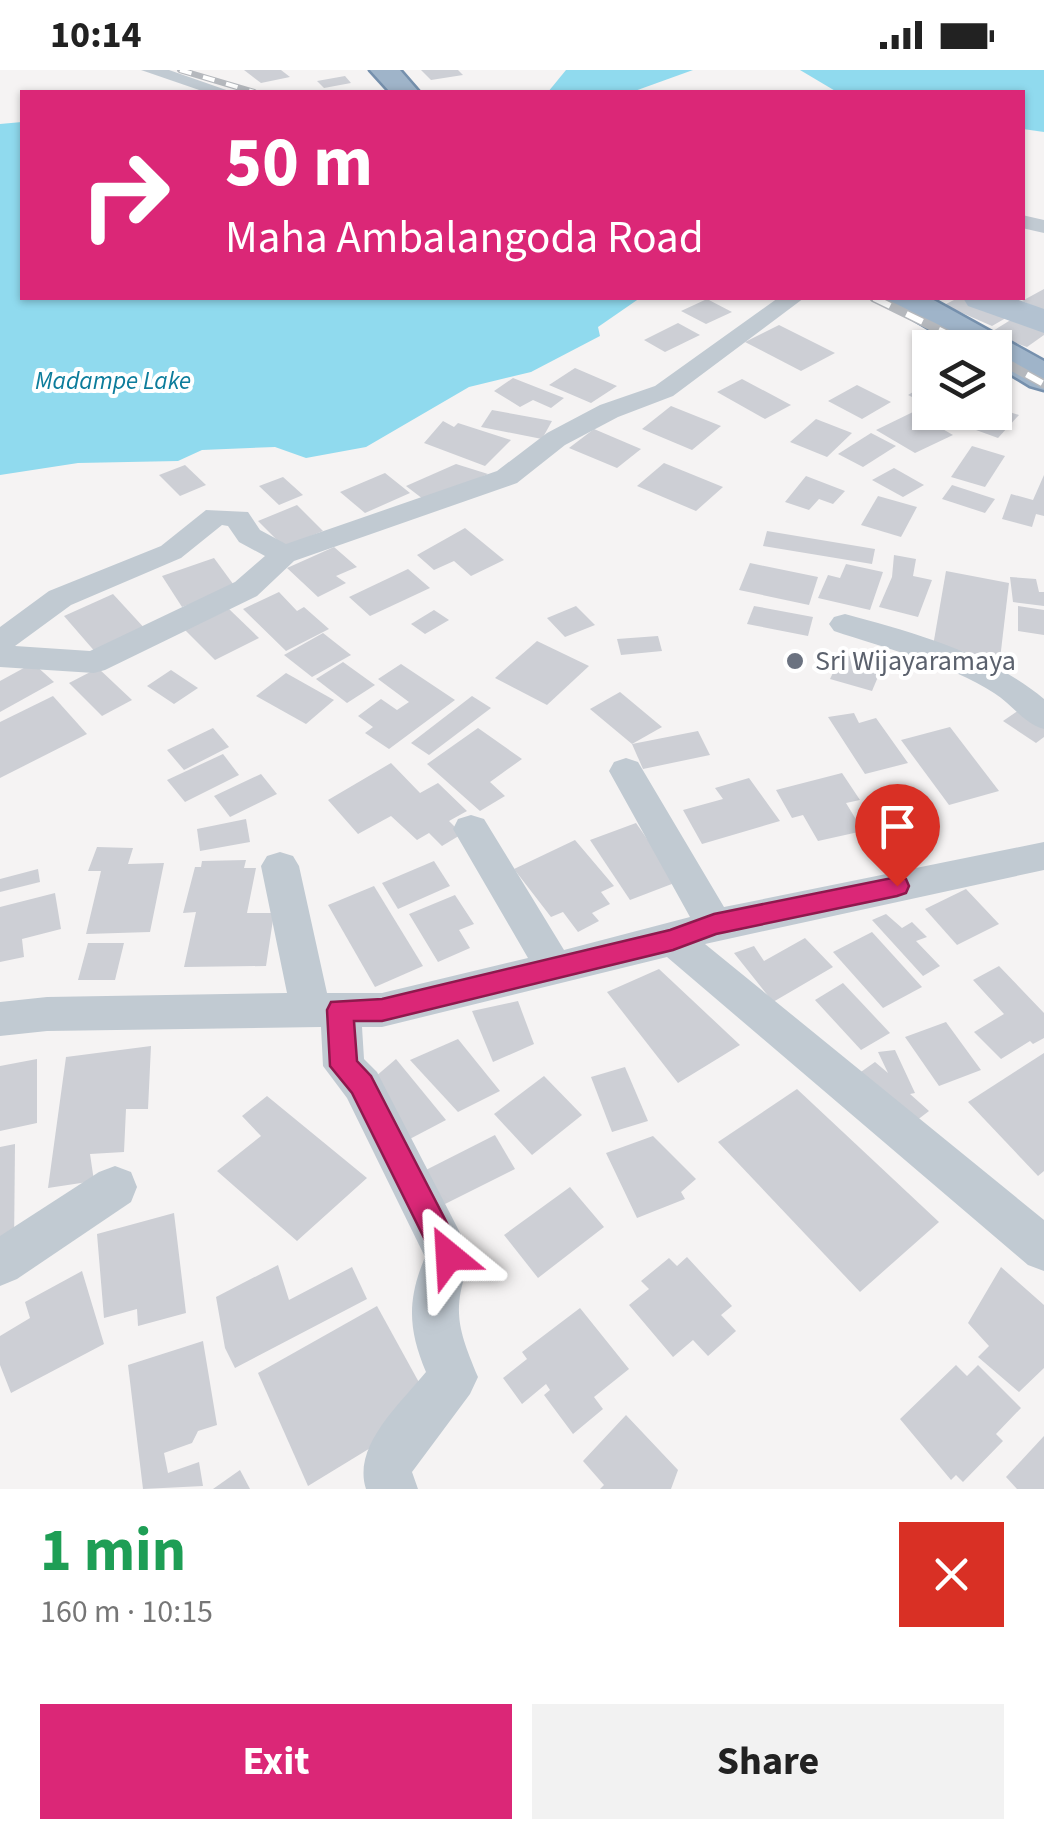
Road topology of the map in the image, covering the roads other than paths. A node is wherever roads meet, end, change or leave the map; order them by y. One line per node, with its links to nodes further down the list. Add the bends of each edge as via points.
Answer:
1 (150, 70): 3 (street)
2 (384, 70): 4 (highway)
3 (216, 90)
4 (403, 90)
5 (789, 300): 12 (street, via 664,390 556,438 507,476)
6 (986, 300): 8 (main road)
7 (923, 301): 9 (highway)
8 (1044, 322)
9 (966, 330)
10 (1012, 359): 11 (highway)
11 (1044, 378)
12 (284, 555): 14 (street, via 249,536 238,518 216,516 170,552 60,598); 15 (street, via 246,589 94,662)
13 (846, 624): 16 (street, via 1005,684)
14 (0, 642)
15 (0, 656)
16 (1044, 717)
17 (626, 771): 21 (street)
18 (471, 829): 23 (street)
19 (1044, 856): 21 (street)
20 (280, 866): 24 (street)
21 (714, 924): 22 (street)
22 (673, 940): 23 (street); 27 (street)
23 (554, 968): 24 (street, via 382,1010)
24 (326, 1010): 25 (street); 29 (street, via 344,1066 362,1085 449,1256 430,1316 453,1376 390,1458)
25 (0, 1019)
26 (115, 1187): 28 (street)
27 (1044, 1248)
28 (0, 1263)
29 (392, 1489)

